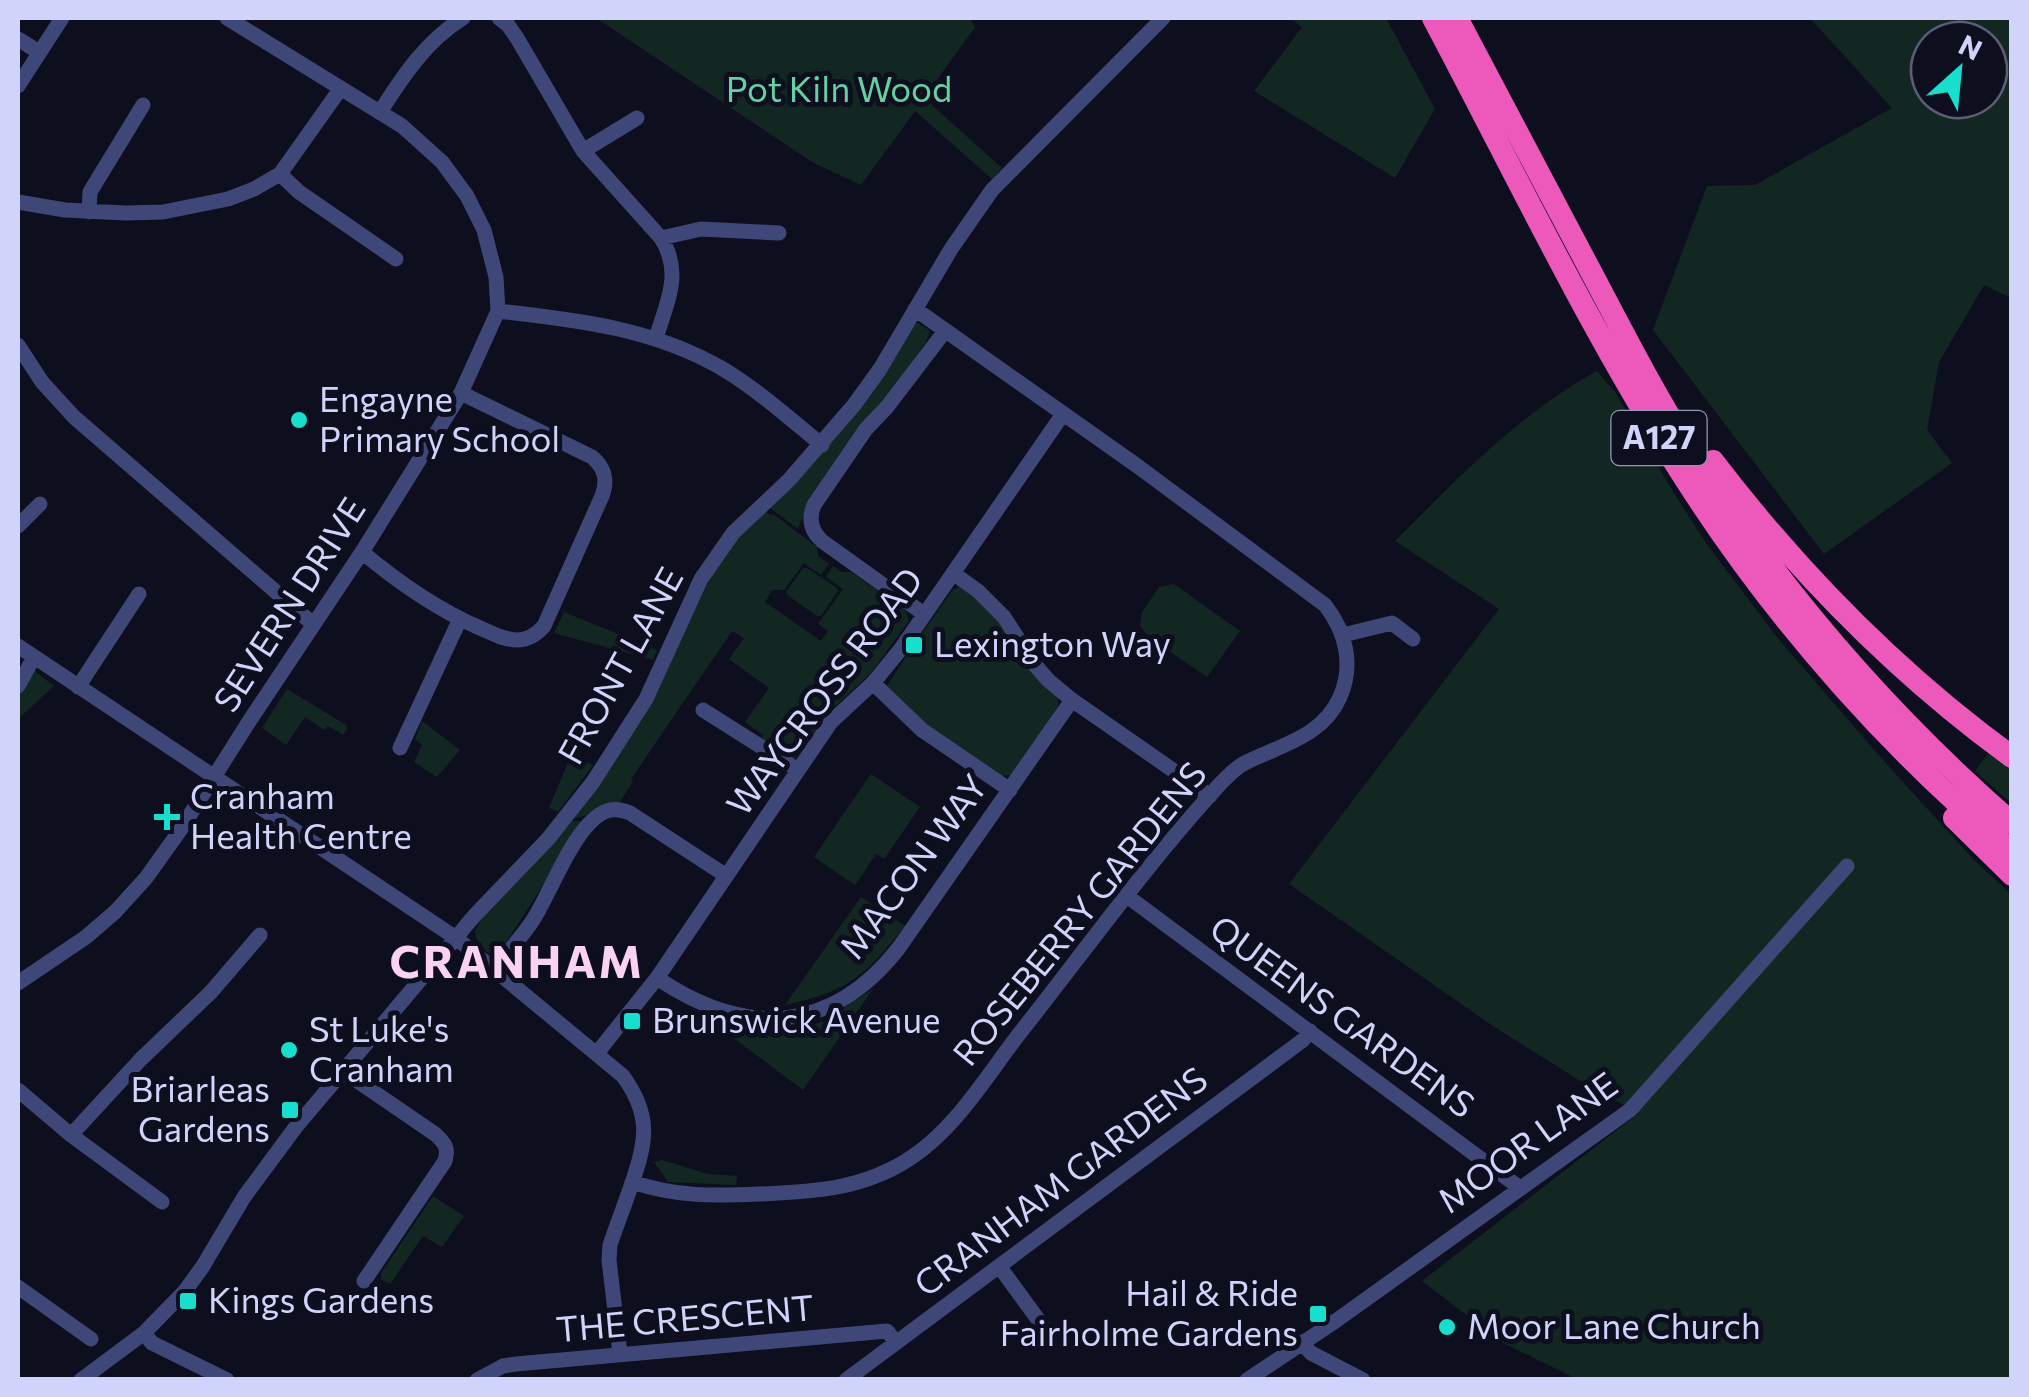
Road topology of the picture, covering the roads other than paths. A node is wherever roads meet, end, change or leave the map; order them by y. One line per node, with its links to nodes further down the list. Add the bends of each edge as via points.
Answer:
1 (62, 18): 9 (street)
2 (226, 18): 11 (street)
3 (460, 18): 13 (street, via 409,68)
4 (499, 18): 15 (street)
5 (1162, 18): 22 (street, FRONT LANE, via 992,190)
6 (1433, 18): 32 (highway, A127, via 1610,354)
7 (1457, 18): 26 (highway, A127)
8 (18, 39): 9 (street)
9 (39, 52): 10 (street)
10 (18, 86)
11 (341, 88): 13 (street); 16 (street)
12 (143, 105): 18 (street, via 90,192)
13 (380, 112): 23 (street, via 442,162 468,196 488,244)
14 (637, 118): 15 (street)
15 (584, 151): 20 (street)
16 (280, 174): 18 (street, via 196,207); 21 (street)
17 (18, 202): 18 (street)
18 (89, 212)
19 (779, 233): 20 (street, via 701,229)
20 (661, 238): 25 (street, via 673,276)
21 (396, 259)
22 (915, 310): 24 (street); 30 (street, FRONT LANE)
23 (498, 311): 25 (street); 28 (street, SEVERN DRIVE)
24 (945, 332): 29 (street); 37 (street, via 866,429 810,516 822,541)
25 (656, 338): 30 (street, via 743,382)
26 (1629, 344): 50 (highway, via 1798,563 1884,652); 55 (highway, A127, via 1718,493 1783,582 1894,711)
27 (18, 346): 39 (street, via 74,418)
28 (461, 392): 34 (street, SEVERN DRIVE); 38 (street, via 592,457 606,486 537,634 506,638)
29 (1062, 414): 35 (street, WAYCROSS ROAD); 40 (street, via 1325,605)
30 (822, 446): 62 (street, FRONT LANE, via 733,534 702,580 646,699 593,782)
31 (40, 504): 33 (street)
32 (1702, 504): 56 (highway, A127, via 1854,697); 58 (highway, via 1762,599 1832,690)
33 (18, 526)
34 (362, 552): 38 (street); 39 (street, SEVERN DRIVE)
35 (953, 573): 37 (street, WAYCROSS ROAD); 47 (street, via 991,602 1035,665)
36 (138, 594): 46 (street)
37 (924, 614): 44 (street, WAYCROSS ROAD)
38 (460, 619): 49 (street)
39 (313, 624): 52 (street, SEVERN DRIVE)
40 (1343, 636): 41 (street, via 1392,623); 54 (street, ROSEBERRY GARDENS, via 1346,676 1330,714 1306,735 1239,766)
41 (1414, 639)
42 (18, 646): 43 (street)
43 (34, 658): 45 (street); 46 (street)
44 (873, 683): 51 (street, WAYCROSS ROAD, via 831,722); 53 (street, via 922,730)
45 (18, 686)
46 (78, 687): 52 (street)
47 (1072, 700): 53 (street, MACON WAY); 54 (street)
48 (703, 710): 51 (street)
49 (400, 748)
50 (2012, 757)
51 (798, 770): 59 (street, WAYCROSS ROAD)
52 (214, 777): 62 (street); 65 (street, SEVERN DRIVE, via 115,912)
53 (1010, 790): 64 (street, MACON WAY, via 886,965 832,1005 775,1020 748,1017)
54 (1210, 796): 60 (street, ROSEBERRY GARDENS)
55 (2012, 824)
56 (2012, 851)
57 (1846, 866): 72 (street, MOOR LANE, via 1630,1110)
58 (2012, 875)
59 (725, 876): 63 (street, via 630,812 605,812 587,826 535,918); 64 (street, WAYCROSS ROAD)
60 (1127, 896): 66 (street, QUEENS GARDENS); 71 (street, ROSEBERRY GARDENS, via 956,1116 904,1163 818,1192 671,1194)
61 (260, 935): 70 (street)
62 (456, 938): 63 (street); 68 (street, FRONT LANE)
63 (494, 969): 67 (street)
64 (658, 978): 67 (street, WAYCROSS ROAD)
65 (18, 983)
66 (1310, 1031): 72 (street, QUEENS GARDENS); 74 (street, CRANHAM GARDENS)
67 (597, 1053): 71 (street, via 623,1076 644,1115)
68 (344, 1071): 75 (street, via 436,1134 448,1152); 78 (street, FRONT LANE, via 270,1160 184,1291)
69 (18, 1090): 70 (street)
70 (71, 1135): 73 (street)
71 (632, 1182): 82 (street, via 610,1245)
72 (1520, 1188): 81 (street, MOOR LANE)
73 (162, 1202)
74 (999, 1266): 77 (street); 80 (street, CRANHAM GARDENS)
75 (364, 1281)
76 (18, 1287): 79 (street)
77 (1045, 1329)
78 (144, 1332): 83 (street, FRONT LANE); 84 (street, via 152,1343)
79 (91, 1340)
80 (896, 1342): 82 (street, THE CRESCENT, via 887,1331); 86 (street, CRANHAM GARDENS)
81 (1301, 1342): 87 (street, MOOR LANE); 88 (street, via 1310,1354)
82 (620, 1354): 85 (street, THE CRESCENT, via 503,1366)
83 (82, 1380)
84 (228, 1380)
85 (477, 1380)
86 (846, 1380)
87 (1247, 1380)
88 (1363, 1380)

